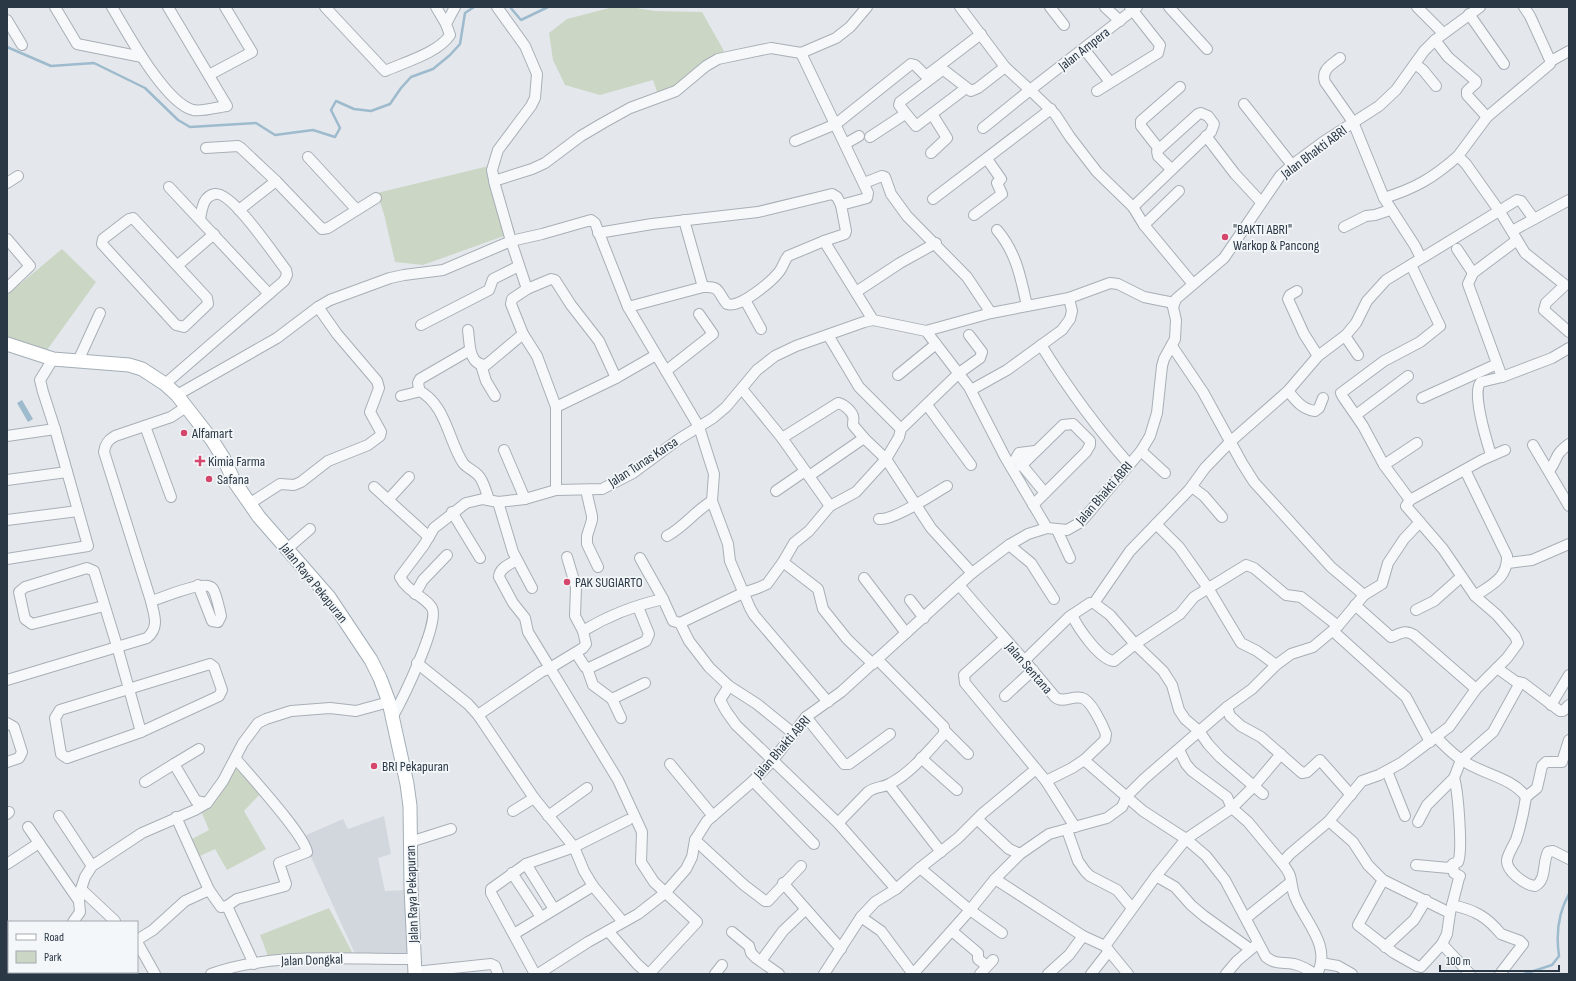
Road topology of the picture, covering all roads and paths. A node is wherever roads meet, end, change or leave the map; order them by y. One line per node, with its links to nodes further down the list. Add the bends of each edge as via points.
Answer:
1 (55, 7): 31 (street, via 78,44)
2 (112, 7): 31 (street)
3 (168, 7): 37 (street)
4 (225, 7): 37 (street, via 252,52)
5 (325, 7): 21 (street, via 385,71 441,44 450,35)
6 (436, 7): 21 (street)
7 (455, 7): 21 (street)
8 (497, 7): 67 (street, via 525,46 537,74 535,98 531,106 498,150 492,170)
9 (867, 7): 29 (street, via 850,27 836,38)
10 (960, 7): 24 (street)
11 (1050, 7): 22 (street)
12 (1105, 7): 20 (street)
13 (1169, 7): 28 (street)
14 (1417, 7): 23 (street)
15 (1480, 7): 18 (street, Jalan Bhakti ABRI)
16 (1524, 7): 33 (street)
17 (1133, 8): 20 (street, Jalan Ampera); 38 (street, via 1160,45 1160,50)
18 (1469, 14): 23 (street, Jalan Bhakti ABRI); 35 (street)
19 (7, 20): 26 (street)
20 (1120, 21): 27 (street, Jalan Ampera)
21 (446, 24)
22 (1064, 25)
23 (1443, 33): 25 (street, Jalan Bhakti ABRI)
24 (981, 34): 36 (street); 50 (street, via 926,76 915,65 909,66)
25 (1435, 40): 34 (street, Jalan Bhakti ABRI); 48 (street, via 1448,57 1476,81 1467,91 1467,95)
26 (22, 45)
27 (1084, 49): 38 (street); 42 (street, Jalan Ampera)
28 (1207, 49)
29 (801, 53): 50 (street); 67 (street, via 771,48 718,59 676,91 630,108 581,136 545,163)
30 (1568, 54): 33 (street)
31 (142, 57): 37 (street, via 155,76 183,106 195,110 227,106)
32 (1340, 58): 49 (street, via 1325,70 1323,76)
33 (1551, 61): 48 (street, via 1548,68)
34 (1415, 64): 39 (street); 49 (street, Jalan Bhakti ABRI, via 1388,98)
35 (1504, 64)
36 (1005, 67): 41 (street, via 974,91); 42 (street)
37 (209, 75)
38 (1110, 82): 43 (street)
39 (1436, 86)
40 (1180, 87): 58 (street, via 1141,121 1141,126)
41 (966, 88): 46 (street, via 945,72 941,72 900,102 900,108); 47 (street)
42 (1030, 90): 45 (street); 51 (street, Jalan Ampera)
43 (1097, 91)
44 (1244, 104): 63 (street)
45 (1051, 109): 62 (street); 78 (street, via 1097,172)
46 (905, 114): 47 (street, via 916,126); 53 (street)
47 (932, 114): 59 (street, via 947,138)
48 (1487, 117): 60 (street)
49 (1353, 122): 63 (street, Jalan Bhakti ABRI); 73 (street)
50 (836, 124): 55 (street); 56 (street)
51 (983, 128)
52 (859, 136): 56 (street)
53 (870, 136)
54 (1206, 136): 58 (street, via 1214,124 1208,116 1201,113); 64 (street); 76 (street, via 1235,174)
55 (795, 141)
56 (845, 144): 69 (street)
57 (206, 148): 66 (street, via 238,146)
58 (1159, 148): 64 (street, via 1157,153)
59 (932, 153)
60 (1458, 156): 73 (street, via 1439,172 1413,188); 82 (street)
61 (308, 157): 79 (street)
62 (987, 159): 74 (street); 83 (street, via 1000,178 997,183 1002,194)
63 (1292, 165): 76 (street, Jalan Bhakti ABRI, via 1280,176)
64 (1171, 169): 78 (street)
65 (18, 176): 68 (street)
66 (276, 181): 79 (street, via 322,229 328,228); 80 (street)
67 (494, 181): 94 (street)
68 (7, 183)
69 (864, 183): 77 (street, via 867,198); 96 (street, via 885,177 891,194 907,216)
70 (169, 187): 84 (street)
71 (1179, 191): 87 (street)
72 (376, 198): 79 (street)
73 (1384, 198): 81 (street)
74 (933, 200)
75 (1569, 200): 85 (street)
76 (1261, 202): 104 (street, Jalan Bhakti ABRI, via 1224,258)
77 (841, 205): 86 (street, via 832,194 758,212); 95 (street, via 845,234)
78 (1133, 207): 87 (street)
79 (356, 209)
80 (239, 210): 84 (street, via 223,195 214,194 204,202); 110 (street, via 286,270 284,281)
81 (1390, 210): 88 (street, via 1366,216); 98 (street)
82 (1500, 212): 85 (street, via 1519,200); 92 (street); 98 (street)
83 (974, 216)
84 (200, 219): 91 (street)
85 (1534, 219): 92 (street)
86 (684, 220): 90 (street); 105 (street)
87 (1144, 226): 104 (street)
88 (1344, 227)
89 (997, 230): 114 (street, via 1014,256)
90 (598, 233): 94 (street, via 595,223 591,220); 116 (street)
91 (214, 234): 100 (street); 110 (street)
92 (1514, 235): 102 (street); 103 (street, via 1525,253)
93 (7, 239): 106 (street, via 30,266)
94 (511, 241): 101 (street); 115 (street, via 443,270 390,278 330,300)
95 (824, 242): 109 (street); 112 (street, via 788,256 778,273)
96 (936, 243): 109 (street); 117 (street, via 967,277)
97 (1457, 249): 102 (street)
98 (1421, 258): 99 (street)
99 (1411, 265): 129 (street, via 1391,276 1375,290 1356,323); 162 (street, via 1440,326 1420,342 1384,361 1342,392)
100 (178, 266): 100 (street, via 133,218 103,240 104,248 181,328 209,302)
101 (519, 266): 107 (street); 121 (street, via 494,279 489,290)
102 (1473, 273): 141 (street, via 1468,284)
103 (1567, 283): 125 (street, via 1546,303 1544,310)
104 (1193, 284): 113 (street, Jalan Bhakti ABRI)
105 (703, 287): 112 (street, via 716,287 730,306); 116 (street)
106 (7, 288)
107 (527, 289): 126 (street, via 511,301); 148 (street, via 551,279 555,280 599,341)
108 (1297, 291): 138 (street, via 1288,299 1304,334)
109 (856, 292): 120 (street)
110 (269, 294): 149 (street)
111 (1069, 298): 113 (street, via 1110,283 1118,284 1144,297); 114 (street); 132 (street, via 1072,311 1066,326)
112 (745, 300): 122 (street)
113 (1174, 303): 133 (street, Jalan Bhakti ABRI, via 1177,330)
114 (1027, 306): 117 (street)
115 (318, 307): 154 (street, via 277,338); 202 (street, via 376,380 379,388 370,412 381,432 380,436 368,445 328,461 294,485 280,484)
116 (628, 307): 136 (street)
117 (991, 312): 124 (street)
118 (100, 313): 140 (street)
119 (699, 314): 143 (street, via 713,334)
120 (873, 320): 124 (street); 127 (street, Jalan Tunas Karsa)
121 (421, 325)
122 (761, 329)
123 (468, 330): 135 (street)
124 (926, 331): 131 (street)
125 (1569, 332)
126 (523, 334): 142 (street, via 486,365); 161 (street, via 537,356)
127 (828, 335): 150 (street, Jalan Tunas Karsa, via 775,356 757,370); 166 (street, via 859,387)
128 (969, 335): 144 (street, via 982,355)
129 (1345, 336): 137 (street); 138 (street)
130 (7, 344): 139 (main road, Jalan Raya Pekapuran)
131 (936, 344): 144 (street); 145 (street)
132 (1041, 345): 152 (street, via 992,380); 179 (street, via 1065,384 1108,441)
133 (1172, 346): 170 (street, via 1203,392); 176 (street, Jalan Bhakti ABRI, via 1162,366 1155,425)
134 (1569, 348): 147 (street, via 1552,358)
135 (470, 350): 142 (street, via 476,362); 151 (street, via 420,378)
136 (656, 355): 143 (street); 148 (street)
137 (1358, 355)
138 (1318, 356): 153 (street)
139 (52, 359): 140 (main road, Jalan Raya Pekapuran); 165 (street, via 40,380)
140 (78, 361): 149 (main road, Jalan Raya Pekapuran, via 129,365 142,369)
141 (1497, 364): 147 (street); 158 (street)
142 (481, 365): 156 (street, via 486,381)
143 (666, 371): 164 (street)
144 (959, 373): 152 (street); 159 (street)
145 (898, 375)
146 (1408, 376): 162 (street)
147 (1502, 376): 177 (street, via 1481,382 1478,388 1482,425)
148 (616, 378): 161 (street)
149 (165, 384): 154 (main road, Jalan Raya Pekapuran)
150 (742, 389): 164 (street, Jalan Tunas Karsa, via 726,407); 168 (street)
151 (418, 390): 155 (street); 200 (street, via 428,396 439,410 459,455 467,467 481,479)
152 (971, 390): 204 (street, via 1005,457)
153 (1288, 391): 157 (street, via 1295,401 1307,410 1315,411); 170 (street)
154 (177, 395): 160 (main road, Jalan Raya Pekapuran)
155 (401, 396)
156 (495, 396)
157 (1323, 398)
158 (1422, 398)
159 (927, 405): 166 (street); 180 (street)
160 (186, 407): 163 (street, via 171,417); 202 (main road, Jalan Raya Pekapuran, via 212,440 234,481)
161 (556, 407): 192 (street)
162 (1356, 415): 181 (street)
163 (145, 426): 196 (street); 245 (street, via 115,436 109,440 104,452)
164 (699, 427): 193 (street, Jalan Tunas Karsa, via 623,479 602,489); 201 (street, via 714,474)
165 (55, 429): 167 (street); 184 (street)
166 (902, 429): 178 (street)
167 (7, 436)
168 (782, 438): 169 (street, via 838,403 854,416 853,426); 185 (street)
169 (864, 438): 178 (street); 185 (street)
170 (1230, 442): 191 (street, via 1204,468); 240 (street, via 1254,482 1331,566)
171 (1417, 443): 181 (street)
172 (1569, 444): 183 (street, via 1557,454)
173 (1533, 445): 183 (street)
174 (504, 450): 197 (street)
175 (1505, 450): 177 (street)
176 (1140, 451): 179 (street, Jalan Bhakti ABRI); 186 (street)
177 (1491, 455): 182 (street)
178 (886, 459): 203 (street); 205 (street, via 856,492)
179 (1130, 464): 215 (street, Jalan Bhakti ABRI, via 1081,522 1067,530)
180 (971, 465)
181 (1384, 465): 199 (street)
182 (1465, 470): 199 (street); 229 (street, via 1507,556)
183 (1549, 471): 206 (street)
184 (67, 472): 188 (street); 207 (street)
185 (807, 473): 194 (street); 205 (street)
186 (1165, 473)
187 (410, 477): 198 (street)
188 (7, 480)
189 (947, 486): 203 (street)
190 (374, 487): 198 (street)
191 (1192, 487): 209 (street, via 1204,496); 213 (street)
192 (556, 490): 193 (street, Jalan Tunas Karsa); 197 (street, Jalan Tunas Karsa)
193 (586, 490): 230 (street, via 592,516 587,544)
194 (776, 491)
195 (1046, 493): 195 (street, via 1090,445 1073,424 1064,425 1021,466); 204 (street)
196 (170, 497)
197 (525, 499): 200 (street, Jalan Tunas Karsa)
198 (388, 500): 217 (street)
199 (1410, 500): 212 (street, via 1406,508)
200 (494, 501): 208 (street, Jalan Tunas Karsa, via 484,499 466,503); 227 (street)
201 (712, 502): 216 (street, via 702,507 676,532); 238 (street)
202 (250, 504): 220 (main road, Jalan Raya Pekapuran)
203 (915, 505): 210 (street); 231 (street, via 931,528)
204 (1034, 505): 215 (street)
205 (830, 506): 228 (street, via 809,532 794,543)
206 (1569, 506)
207 (78, 511): 211 (street); 226 (street, via 88,546)
208 (452, 512): 217 (street, Jalan Tunas Karsa, via 434,528); 223 (street)
209 (1222, 517)
210 (879, 519)
211 (7, 520)
212 (1420, 522): 232 (street, via 1443,549); 240 (street, via 1404,539 1388,563 1382,584)
213 (1156, 524): 237 (street, via 1179,547); 246 (street, via 1130,551)
214 (310, 529): 220 (street)
215 (1052, 529): 219 (street, Jalan Bhakti ABRI, via 1028,534); 225 (street)
216 (667, 536)
217 (429, 537): 239 (street, Jalan Tunas Karsa, via 400,577)
218 (1569, 544): 229 (street, via 1532,560)
219 (1009, 545): 231 (street, Jalan Bhakti ABRI); 243 (street, via 1031,563)
220 (287, 549): 278 (main road, Jalan Raya Pekapuran, via 329,597 356,637 380,678)
221 (447, 555): 239 (street, via 423,580)
222 (567, 557): 255 (street, via 575,580 575,616)
223 (480, 558)
224 (640, 558): 242 (street)
225 (1070, 558)
226 (7, 559)
227 (517, 560): 236 (street); 265 (street, via 501,570 499,577 513,603 525,618 528,632)
228 (783, 562): 238 (street, via 767,584); 262 (street, via 818,589 824,609 847,639)
229 (1508, 563): 241 (street, via 1503,576)
230 (598, 567)
231 (972, 573): 235 (street, Jalan Bhakti ABRI)
232 (1461, 577): 241 (street); 250 (street, via 1434,600)
233 (864, 578): 256 (street)
234 (198, 585): 245 (street)
235 (959, 585): 252 (street, Jalan Bhakti ABRI); 257 (street, Jalan Sentana)
236 (532, 588)
237 (1208, 588): 254 (street, via 1243,565 1249,565 1286,595 1300,598); 258 (street, via 1194,597 1180,614); 264 (street, via 1241,643)
238 (743, 593): 253 (street); 279 (street, via 754,616)
239 (414, 594): 263 (street, Jalan Tunas Karsa, via 428,604 434,616 430,634)
240 (1364, 595): 247 (street)
241 (1475, 596): 267 (street, via 1497,615 1517,639 1516,648)
242 (663, 599): 249 (street); 253 (street, via 673,621)
243 (1054, 599)
244 (910, 600): 252 (street)
245 (151, 601): 259 (street, via 156,625 153,633 147,638)
246 (1094, 603): 251 (street); 258 (street, via 1110,615)
247 (1355, 605): 254 (street); 274 (street, via 1391,638 1402,632 1414,635)
248 (104, 606): 248 (street, via 94,571 90,568 25,587 18,592 25,619 32,624); 259 (street)
249 (638, 607): 255 (street, via 596,623); 266 (street, via 650,634 646,641)
250 (1416, 610)
251 (1072, 615): 258 (street, via 1078,628 1091,644 1110,660 1117,660); 261 (street)
252 (924, 618): 256 (street, Jalan Bhakti ABRI)
253 (680, 623): 273 (street, via 709,667)
254 (1336, 629): 264 (street, via 1313,648 1291,654); 293 (street, via 1406,697)
255 (583, 631): 260 (street, via 586,644)
256 (906, 633): 262 (street, Jalan Bhakti ABRI)
257 (1004, 639): 261 (street, Jalan Sentana); 307 (street, via 964,675 963,679)
258 (1135, 644): 288 (street, via 1163,671 1172,685 1184,719)
259 (117, 646): 270 (street); 275 (street)
260 (576, 653): 265 (street); 266 (street)
261 (1025, 660): 268 (street, Jalan Sentana)
262 (875, 661): 279 (street, Jalan Bhakti ABRI); 289 (street, via 944,727)
263 (417, 663): 283 (street); 284 (street, Jalan Tunas Karsa)
264 (1276, 665): 282 (street, via 1252,689)
265 (550, 668): 283 (street); 365 (street, via 618,780 642,832 641,862)
266 (587, 668): 277 (street, via 593,685)
267 (1497, 668): 272 (street); 274 (street)
268 (1033, 670): 276 (street); 302 (street, Jalan Sentana, via 1058,700 1077,697 1089,702 1104,728 1105,740)
269 (1569, 675): 281 (street)
270 (7, 680)
271 (645, 683): 277 (street)
272 (1520, 683): 281 (street); 303 (street, via 1493,732)
273 (729, 686): 291 (street, via 757,704); 301 (street, via 721,696 721,703 726,712)
274 (1476, 689): 293 (street, via 1449,727)
275 (129, 690): 290 (street); 290 (street, via 60,710 55,718 61,754 66,758); 290 (street, via 210,664 214,667 222,690 219,696)
276 (1005, 696)
277 (612, 699): 286 (street)
278 (389, 702): 284 (main road, Jalan Raya Pekapuran); 300 (street, via 356,711 330,708 291,711 266,719 250,732)
279 (828, 702): 285 (street, Jalan Bhakti ABRI)
280 (1569, 704): 281 (street, via 1562,712)
281 (1551, 705)
282 (1227, 707): 288 (street); 298 (street, via 1230,716 1241,726 1254,732)
283 (478, 715): 321 (street)
284 (393, 716): 340 (main road, Jalan Raya Pekapuran, via 410,806)
285 (806, 716): 291 (street, Jalan Bhakti ABRI); 292 (street, via 844,764 849,764)
286 (622, 718)
287 (7, 723): 304 (street, via 14,727 22,752 19,758)
288 (1200, 730): 296 (street); 314 (street, via 1220,757)
289 (945, 731): 297 (street); 299 (street)
290 (141, 732)
291 (794, 734): 301 (street, Jalan Bhakti ABRI)
292 (890, 734)
293 (1433, 740): 303 (street); 308 (street)
294 (1569, 740): 320 (street, via 1562,762 1546,762 1542,766 1537,788)
295 (199, 749): 305 (street)
296 (1179, 750): 319 (street); 323 (street, via 1192,771 1227,798)
297 (968, 754)
298 (1281, 754): 314 (street); 318 (street, via 1302,773 1307,772 1320,760)
299 (921, 758): 313 (street); 316 (street)
300 (236, 759): 322 (street); 368 (street, via 293,829 307,851 278,863 285,886 237,899)
301 (773, 760): 310 (street, Jalan Bhakti ABRI); 334 (street)
302 (1084, 760): 311 (street); 319 (street)
303 (1461, 760): 309 (street); 320 (street, via 1509,783)
304 (7, 762)
305 (174, 764): 312 (street); 322 (street, via 196,801)
306 (670, 764): 327 (street)
307 (1036, 769): 311 (street); 331 (street, via 1004,794)
308 (1387, 771): 318 (street, via 1362,781); 328 (street)
309 (1454, 778): 333 (street, via 1427,804); 350 (street, via 1457,788 1459,860)
310 (753, 781): 327 (street, Jalan Bhakti ABRI); 342 (street)
311 (1046, 781): 337 (street)
312 (145, 782)
313 (889, 785): 334 (street, via 868,792); 344 (street)
314 (1254, 786): 317 (street); 323 (street)
315 (587, 788): 326 (street)
316 (957, 790)
317 (1263, 794)
318 (1351, 795): 332 (street)
319 (1127, 796): 337 (street, via 1122,807 1114,814); 338 (street, via 1143,811)
320 (1526, 797): 346 (street, via 1516,839 1507,860 1508,867 1514,874 1535,886 1542,879 1548,852 1553,851)
321 (534, 798): 324 (street); 326 (street)
322 (207, 803): 329 (street)
323 (1232, 808): 338 (street); 347 (street, via 1248,822)
324 (513, 811)
325 (59, 816): 352 (street)
326 (548, 816): 343 (street)
327 (713, 816): 339 (street, Jalan Bhakti ABRI)
328 (1405, 816)
329 (176, 817): 352 (street, via 142,833); 364 (street)
330 (628, 820): 343 (street)
331 (978, 820): 344 (street); 345 (street, via 1008,848)
332 (1329, 821): 347 (street); 358 (street, via 1352,842 1368,865)
333 (1418, 822)
334 (838, 823): 363 (street)
335 (28, 827): 341 (street)
336 (450, 828): 340 (street)
337 (1071, 829): 345 (street, via 1049,834); 369 (street, via 1078,861 1084,871 1113,888)
338 (1186, 839): 356 (street); 376 (street, via 1217,868)
339 (695, 840): 360 (street, via 765,901 768,901); 365 (street, Jalan Bhakti ABRI, via 692,857 686,869)
340 (410, 842): 398 (main road, Jalan Raya Pekapuran)
341 (39, 843): 348 (street); 367 (street)
342 (814, 844)
343 (574, 847): 349 (street); 361 (street)
344 (942, 852): 354 (street)
345 (1020, 854): 357 (street)
346 (1569, 859)
347 (1282, 863): 359 (street, via 1290,875)
348 (7, 864)
349 (526, 864): 355 (street); 370 (street)
350 (1453, 864): 351 (street, via 1449,868); 371 (street, via 1454,873 1460,878)
351 (1416, 865)
352 (92, 866): 362 (street)
353 (801, 866): 360 (street)
354 (920, 868): 363 (street); 373 (street)
355 (512, 873): 374 (street); 384 (street, via 493,886 491,893)
356 (1156, 876): 369 (street); 393 (street, via 1175,886 1200,912)
357 (995, 879): 373 (street); 385 (street)
358 (1383, 880): 366 (street); 390 (street, via 1358,924)
359 (1291, 882): 376 (street); 395 (street, via 1295,898 1318,940)
360 (783, 883): 372 (street)
361 (593, 886): 370 (street); 379 (street)
362 (81, 889): 367 (street); 378 (street)
363 (896, 889): 375 (street, via 875,902)
364 (209, 890): 368 (street, via 220,907); 386 (street, via 185,901)
365 (665, 893): 379 (street, Jalan Bhakti ABRI); 403 (street, via 697,922)
366 (1426, 900): 371 (street); 390 (street, via 1411,924)
367 (79, 901): 377 (street, via 80,912)
368 (227, 906): 396 (street)
369 (1132, 908): 392 (street)
370 (554, 909): 374 (street)
371 (1451, 909): 389 (street, via 1447,934); 416 (street, via 1477,912 1501,934 1523,944)
372 (805, 910): 391 (street); 394 (street, via 783,932)
373 (970, 910): 381 (street); 383 (street)
374 (541, 917): 384 (street)
375 (861, 918): 391 (street); 407 (street, via 881,931)
376 (1246, 918): 388 (street)
377 (74, 921)
378 (115, 921)
379 (623, 922): 380 (street, Jalan Bhakti ABRI)
380 (608, 931): 399 (street, Jalan Bhakti ABRI); 403 (street)
381 (952, 931): 407 (street); 408 (street, via 978,953 978,959 990,963)
382 (732, 932): 394 (street, via 749,946 751,953)
383 (1002, 933)
384 (514, 934): 399 (street)
385 (1083, 936): 392 (street); 409 (street)
386 (138, 940)
387 (138, 943): 400 (street)
388 (1259, 943): 393 (street); 413 (street, via 1270,960 1304,967)
389 (1442, 944): 390 (street, via 1420,967); 415 (street)
390 (1385, 947)
391 (841, 949): 406 (street)
392 (1107, 949): 410 (street); 411 (street)
393 (1250, 949): 412 (street)
394 (761, 961): 405 (street)
395 (1321, 963): 413 (street); 414 (street, via 1338,966)
396 (254, 964): 398 (street, Jalan Dongkal, via 315,959); 401 (street, Jalan Dongkal)
397 (722, 965): 404 (street)
398 (415, 968): 402 (street, Jalan Dongkal, via 491,964 495,966)
399 (541, 973)
400 (155, 974)
401 (211, 974)
402 (498, 974)
403 (648, 974)
404 (715, 974)
405 (779, 974)
406 (824, 974)
407 (913, 974)
408 (980, 974)
409 (1048, 974)
410 (1090, 974)
411 (1128, 974)
412 (1226, 974)
413 (1316, 974)
414 (1352, 974)
415 (1470, 974)
416 (1500, 974)

